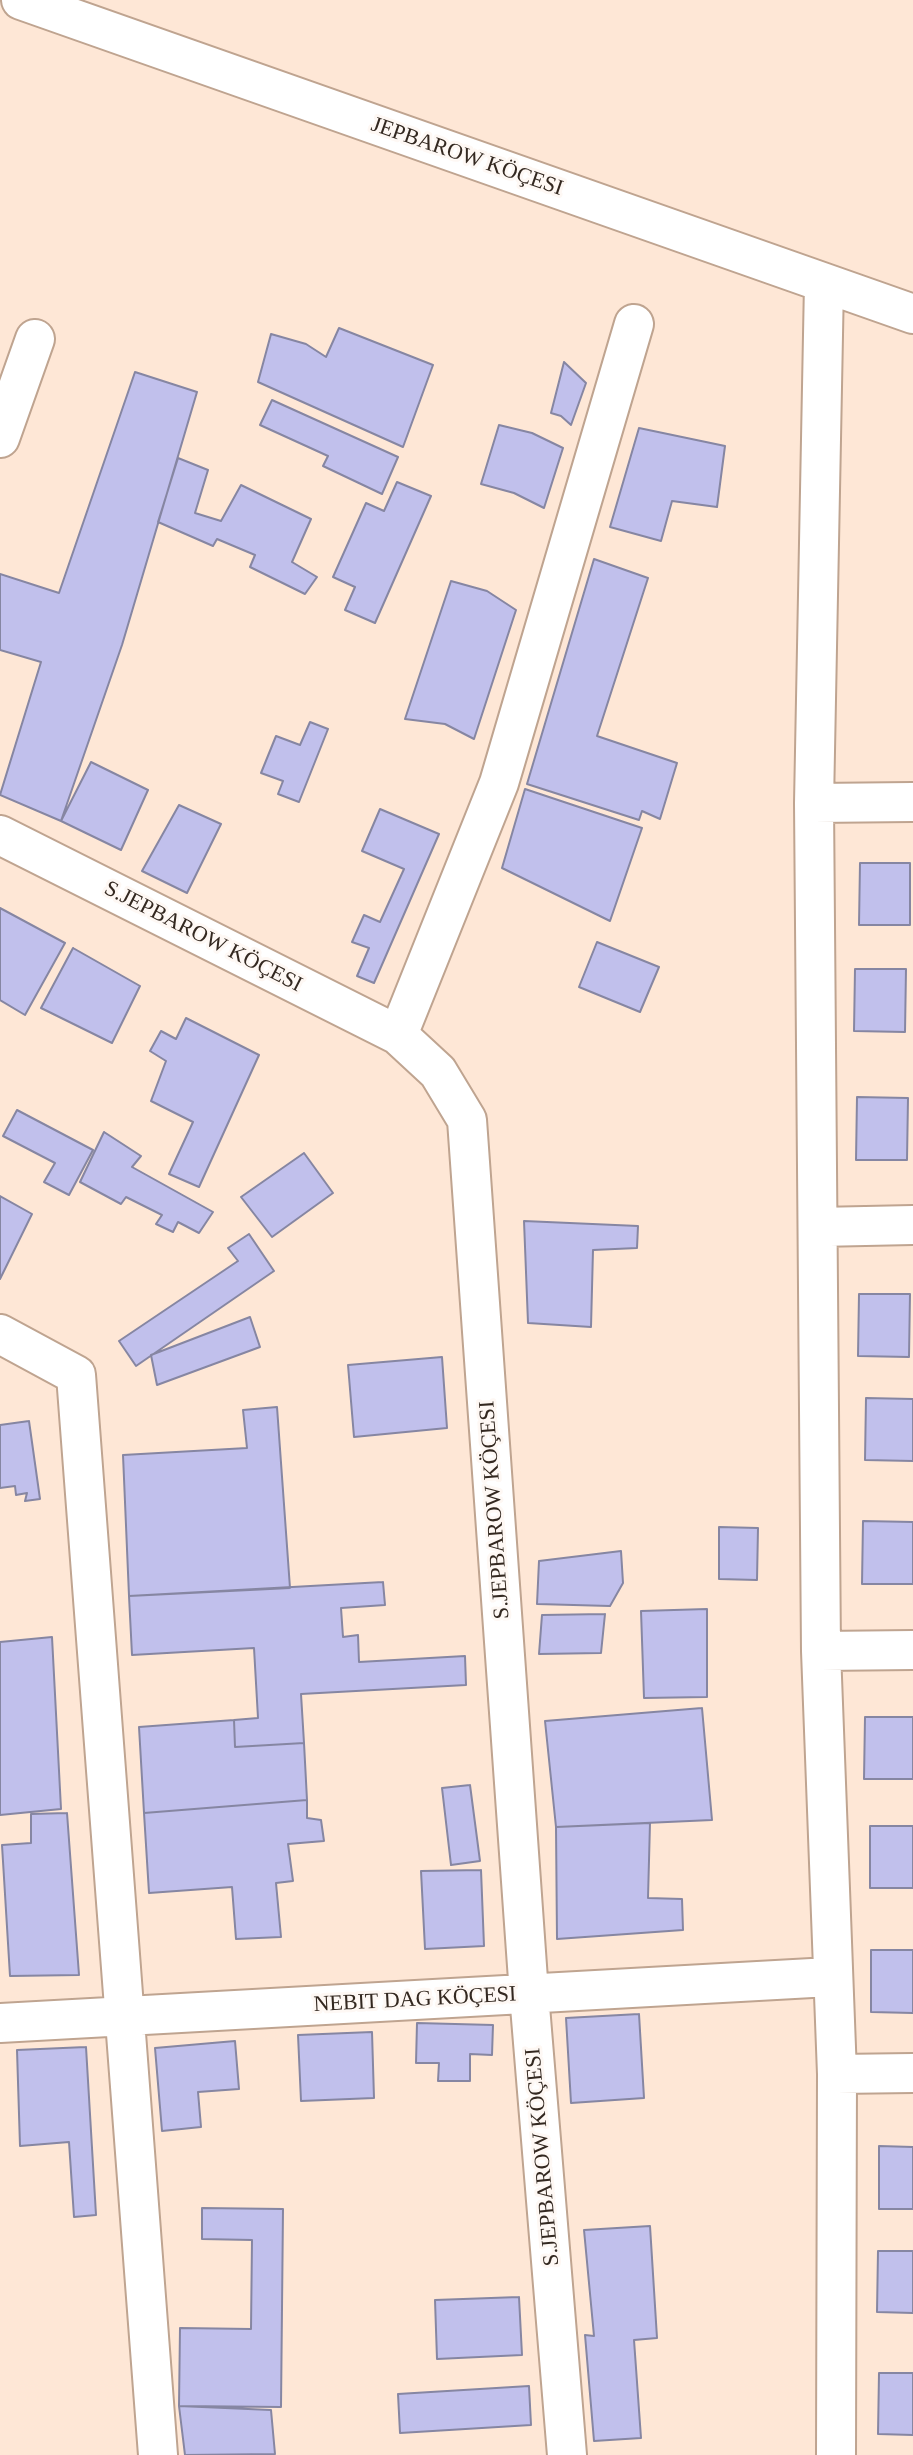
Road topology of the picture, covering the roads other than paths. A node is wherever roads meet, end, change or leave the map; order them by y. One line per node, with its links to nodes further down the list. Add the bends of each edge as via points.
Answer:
1 (21, 0): 2 (street, JEPBAROW KÖÇESI)
2 (824, 283): 3 (street, JEPBAROW KÖÇESI); 8 (street)
3 (913, 314)
4 (634, 324): 10 (street, via 499,783)
5 (35, 339): 6 (street)
6 (0, 438)
7 (913, 802): 8 (street)
8 (814, 803): 12 (street)
9 (0, 835): 10 (street, S.JEPBAROW KÖÇESI)
10 (398, 1035): 17 (street, S.JEPBAROW KÖÇESI, via 438,1072 467,1120)
11 (913, 1225): 12 (street)
12 (818, 1227): 15 (street)
13 (0, 1334): 18 (street, via 76,1375)
14 (913, 1650): 15 (street)
15 (821, 1651): 16 (street)
16 (830, 1977): 17 (street, NEBIT DAG KÖÇESI); 21 (street)
17 (529, 1994): 18 (street, NEBIT DAG KÖÇESI); 23 (street, S.JEPBAROW KÖÇESI)
18 (125, 2016): 19 (street, NEBIT DAG KÖÇESI); 22 (street)
19 (0, 2023)
20 (913, 2073): 21 (street)
21 (837, 2074): 24 (street)
22 (158, 2455)
23 (567, 2455)
24 (836, 2455)

